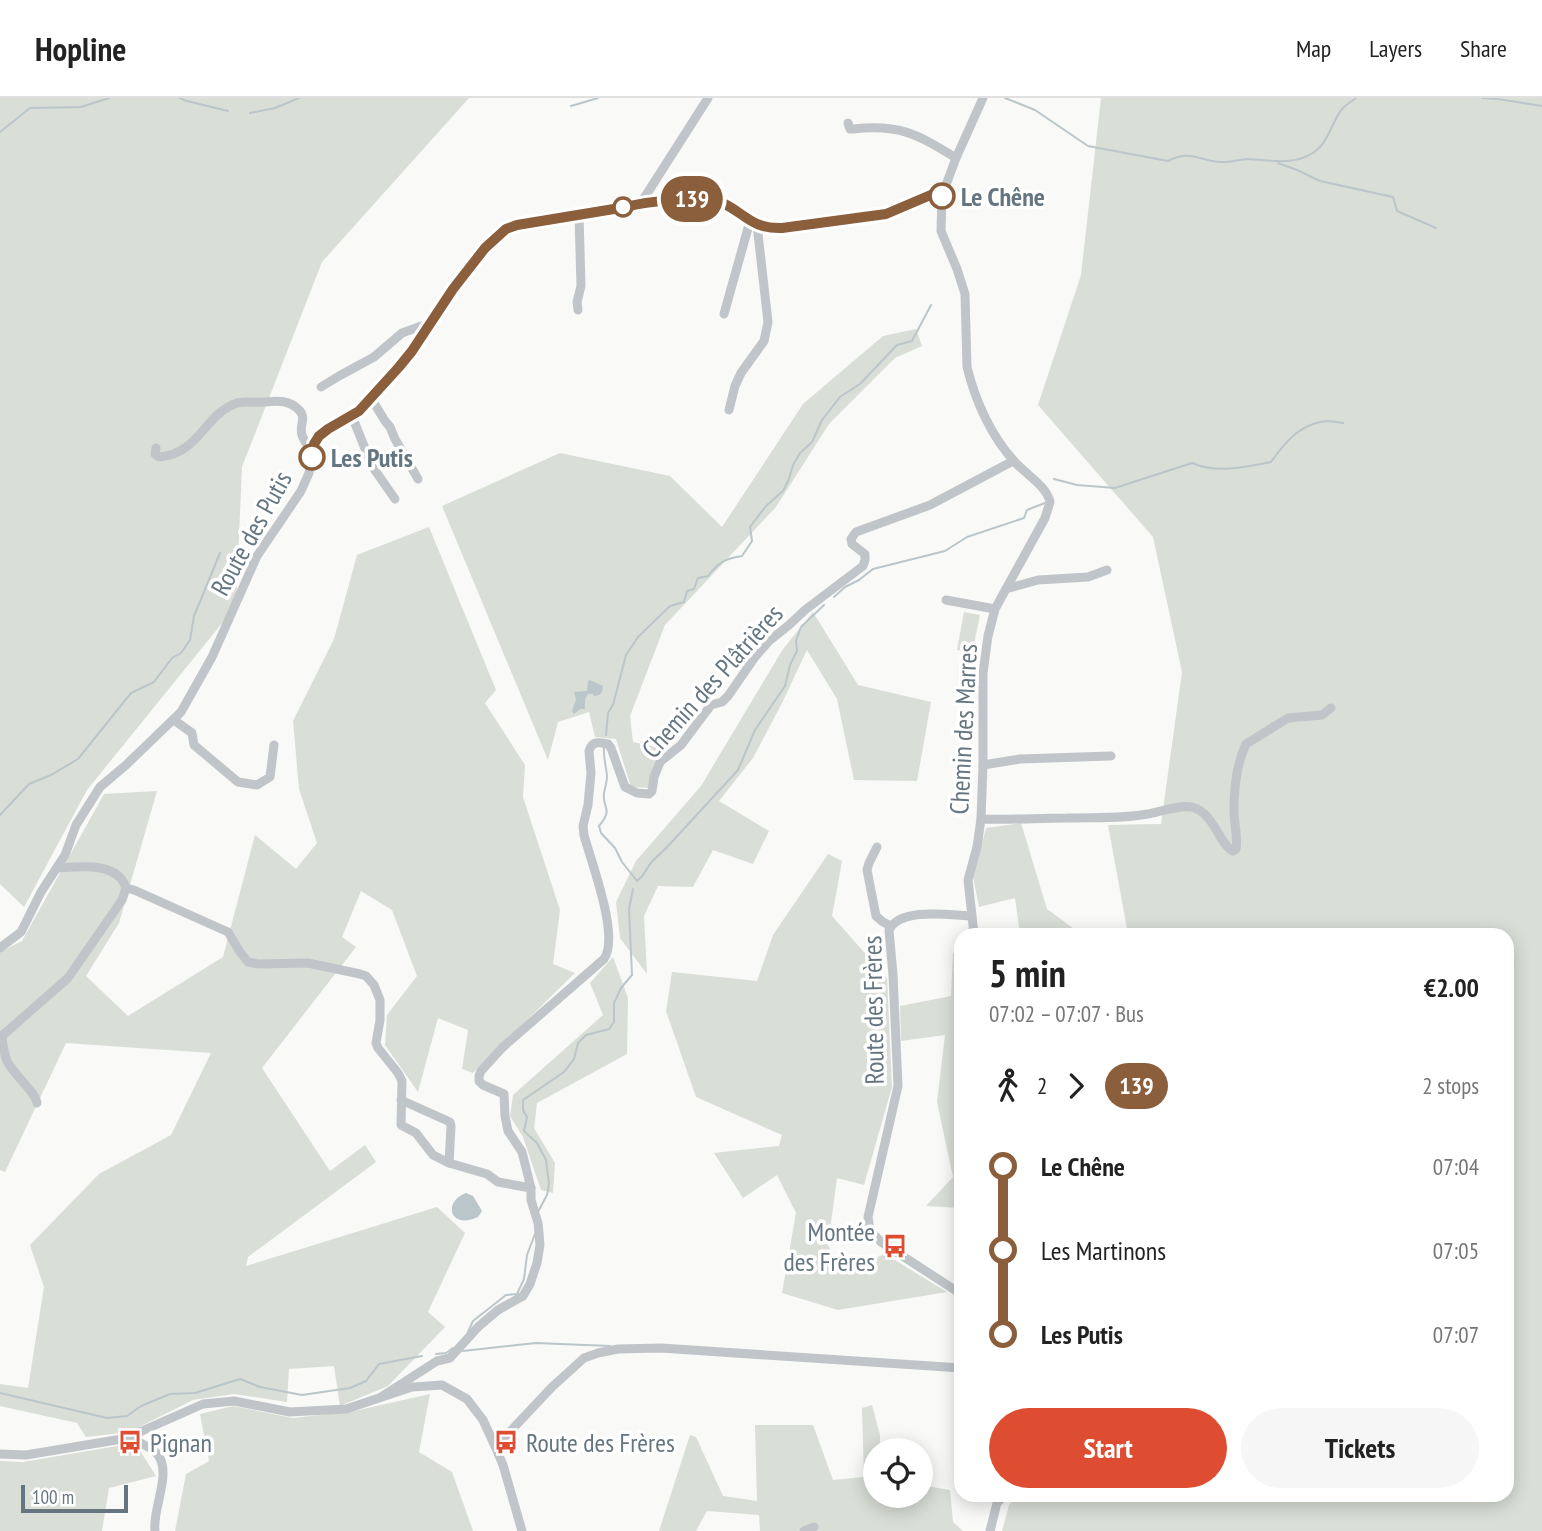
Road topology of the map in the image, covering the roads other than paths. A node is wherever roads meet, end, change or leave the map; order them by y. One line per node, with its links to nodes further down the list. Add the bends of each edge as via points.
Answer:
1 (708, 98): 6 (street)
2 (983, 98): 4 (street)
3 (848, 123): 4 (street, via 853,129 887,128 914,134)
4 (956, 158): 5 (street)
5 (940, 192): 8 (street, via 886,214 782,228); 18 (street, Chemin des Marres, via 941,231 965,294 970,377 987,421)
6 (641, 203): 7 (street, Route des Putis); 8 (street, Route des Putis, via 713,200)
7 (579, 215): 9 (street); 11 (street, Route des Putis, via 506,229 485,248)
8 (754, 223): 10 (street); 14 (street, via 768,322 764,341 738,379)
9 (578, 310)
10 (724, 314)
11 (430, 323): 12 (street, via 402,333 359,367); 13 (street, Route des Putis)
12 (321, 387)
13 (371, 398): 15 (street, Route des Putis); 19 (street)
14 (729, 410)
15 (352, 416): 17 (street, Route des Putis, via 319,436); 20 (street, via 372,467)
16 (156, 448): 17 (street, via 159,457 192,444 213,419 236,404 280,400 300,411 302,436)
17 (313, 454): 26 (street, Route des Putis, via 301,491 257,556 212,657)
18 (1013, 461): 22 (street, Chemin des Marres, via 1046,492 1050,502); 41 (street, Chemin des Plâtrières, via 939,501 856,532 852,544 865,554 863,566 762,648 728,696 711,705 681,744 660,762 649,794 625,788 608,744 591,746 583,826 607,914 607,954 503,1047 479,1076 483,1086 504,1094 508,1131 522,1152)
19 (418, 479)
20 (395, 499)
21 (1107, 570): 22 (street)
22 (1006, 589): 24 (street, Chemin des Marres)
23 (946, 600): 24 (street)
24 (995, 609): 29 (street, Chemin des Marres, via 983,673)
25 (1331, 708): 30 (street, via 1322,715 1289,718 1246,744 1236,783 1237,843 1233,851 1206,815 1194,807 1143,815)
26 (174, 720): 27 (street, via 192,733 194,745 238,782 257,785 270,777); 32 (street, Route des Putis, via 100,787)
27 (274, 745)
28 (1111, 755): 29 (street)
29 (983, 765): 30 (street, Chemin des Marres)
30 (981, 819): 34 (street, Chemin des Marres, via 968,880)
31 (877, 847): 35 (street, via 867,870 876,916)
32 (57, 868): 33 (street, via 107,870 119,876); 37 (street, Route des Putis, via 21,932)
33 (126, 888): 38 (street, via 228,932 248,962 308,963 366,976 380,1000 376,1043 402,1081); 39 (street, via 68,978 3,1035 7,1061)
34 (971, 916): 35 (street, Route des Frères, via 904,917); 36 (street, Chemin des Marres)
35 (891, 926): 42 (street, Route des Frères, via 898,1086 868,1224 881,1242)
36 (973, 928)
37 (0, 948)
38 (401, 1100): 40 (street, via 401,1125 415,1133 433,1155); 40 (street, via 450,1122)
39 (37, 1103)
40 (449, 1163): 41 (street, via 498,1182)
41 (531, 1188): 44 (street, Chemin des Plâtrières, via 540,1245 523,1296 498,1310 450,1358 436,1361)
42 (954, 1289)
43 (954, 1368): 46 (street, via 618,1349 584,1358)
44 (381, 1397): 45 (street, via 346,1409 290,1412 234,1401 203,1404); 46 (street, via 412,1387 442,1385 467,1399)
45 (132, 1436): 47 (street, via 26,1455); 49 (street, via 154,1450 162,1463)
46 (495, 1446): 50 (street)
47 (0, 1454)
48 (998, 1502): 51 (street)
49 (155, 1531)
50 (522, 1531)
51 (990, 1531)

